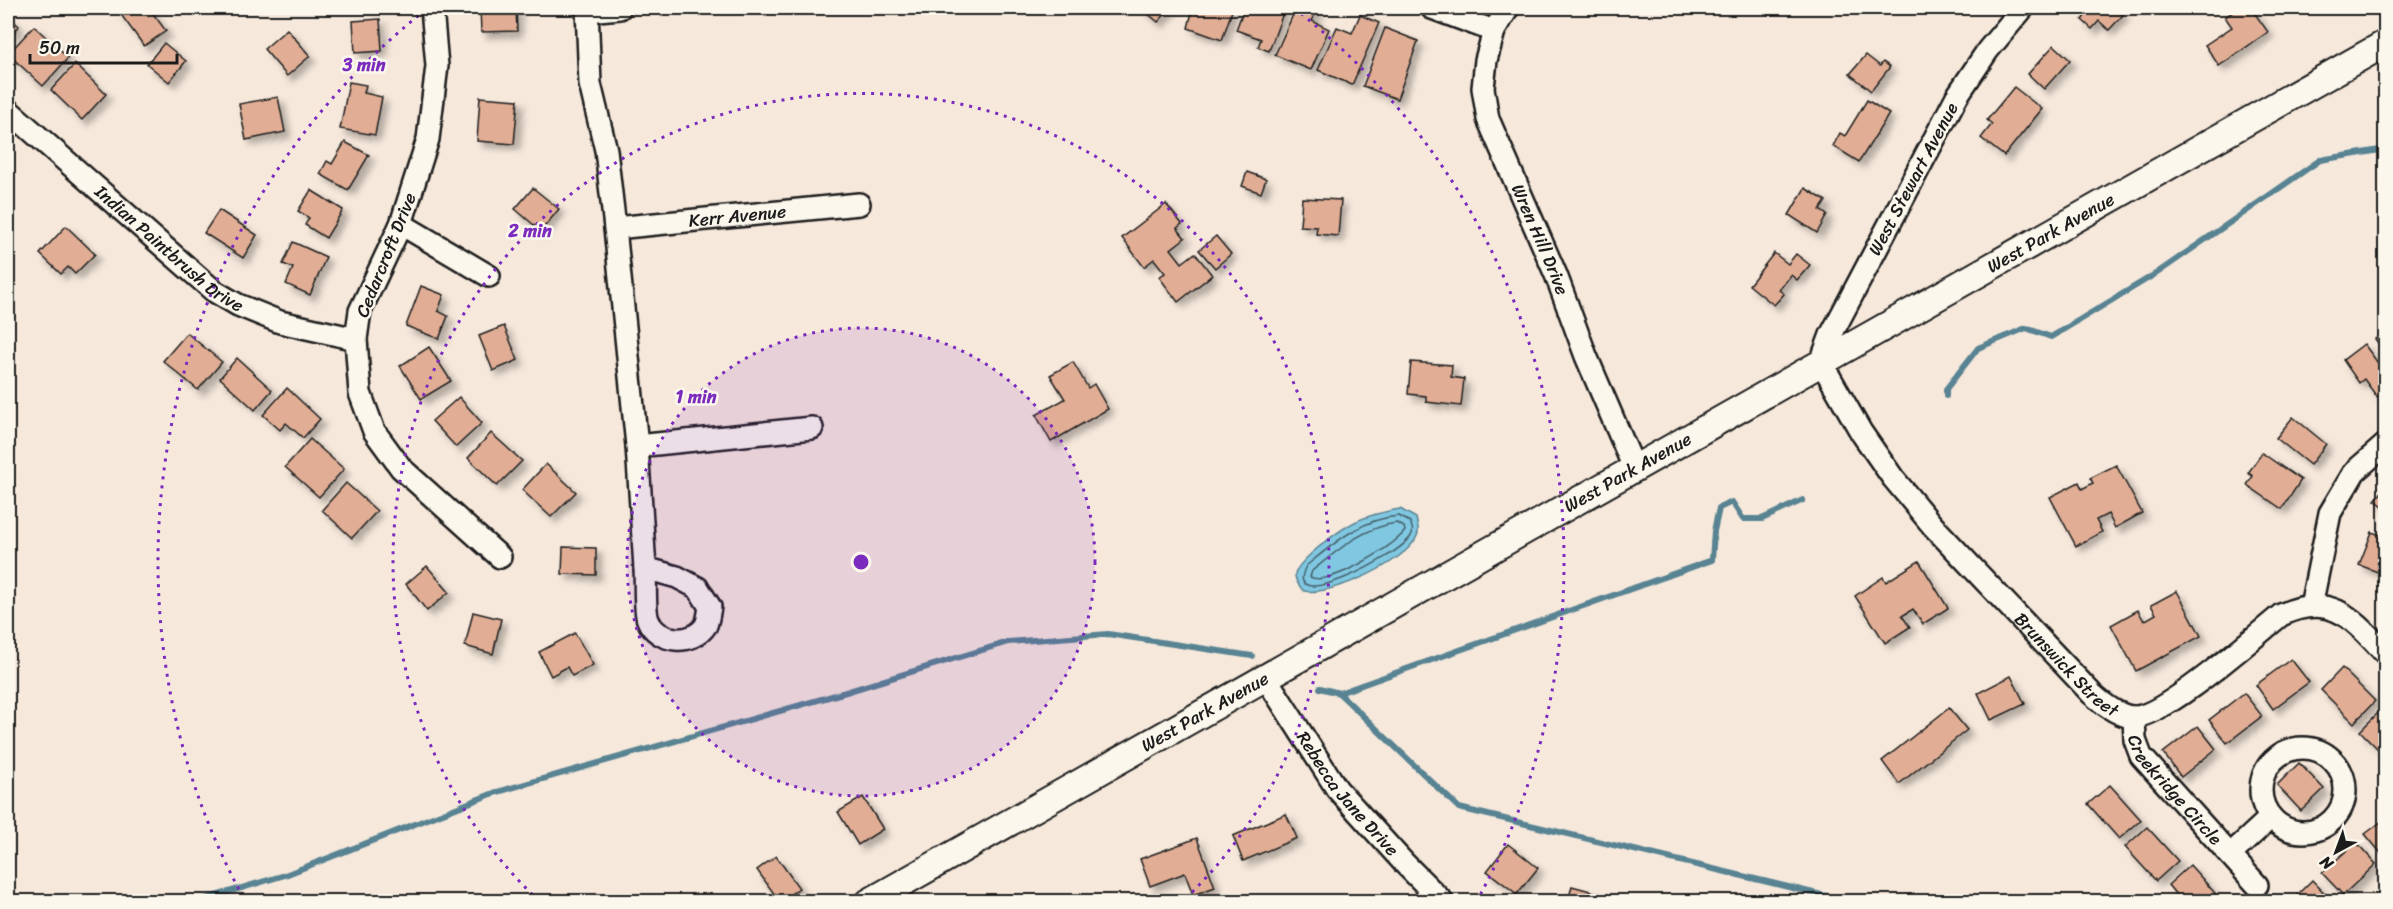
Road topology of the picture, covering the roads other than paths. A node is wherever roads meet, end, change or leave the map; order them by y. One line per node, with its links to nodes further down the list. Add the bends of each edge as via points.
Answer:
1 (432, 8): 11 (street, Cedarcroft Drive, via 437,66 433,115)
2 (620, 8): 6 (street)
3 (1432, 8): 7 (street)
4 (1508, 8): 7 (street, Wren Hill Drive)
5 (2023, 8): 15 (street, West Stewart Avenue, via 1988,50 1958,96 1831,334)
6 (587, 9): 12 (street, via 590,84 606,150)
7 (1494, 31): 19 (street, Wren Hill Drive, via 1484,88 1488,119)
8 (2385, 43): 15 (main road, West Park Avenue)
9 (8, 110): 14 (street, Indian Paintbrush Drive, via 214,291 280,322)
10 (859, 204): 12 (street, Kerr Avenue)
11 (401, 224): 13 (street); 14 (street, Cedarcroft Drive, via 360,311)
12 (615, 228): 18 (street)
13 (489, 276)
14 (356, 339): 20 (street, Cedarcroft Drive, via 360,393 374,431 401,468)
15 (1821, 362): 19 (main road, West Park Avenue); 25 (street, Brunswick Street, via 1861,432 1933,526 2092,694 2112,709)
16 (812, 428): 18 (street)
17 (2385, 444): 22 (street, via 2355,471 2330,513)
18 (637, 446): 21 (street)
19 (1635, 470): 24 (main road, West Park Avenue)
20 (500, 557)
21 (645, 568)
22 (2311, 606): 23 (street, Brunswick Street, via 2343,614); 25 (street, Brunswick Street, via 2281,615 2177,698)
23 (2385, 654)
24 (1266, 678): 29 (main road, West Park Avenue); 30 (street, Rebecca Jane Drive, via 1337,789)
25 (2134, 717): 27 (street, Creekridge Circle, via 2135,740 2141,756)
26 (2270, 818): 26 (street, via 2294,831 2319,830 2330,823 2343,802 2345,789 2343,777 2328,756 2317,750 2292,749 2271,762 2260,784 2260,797); 27 (street, Creekridge Circle)
27 (2230, 855): 28 (street, Creekridge Circle)
28 (2257, 885)
29 (869, 902)
30 (1443, 902)

